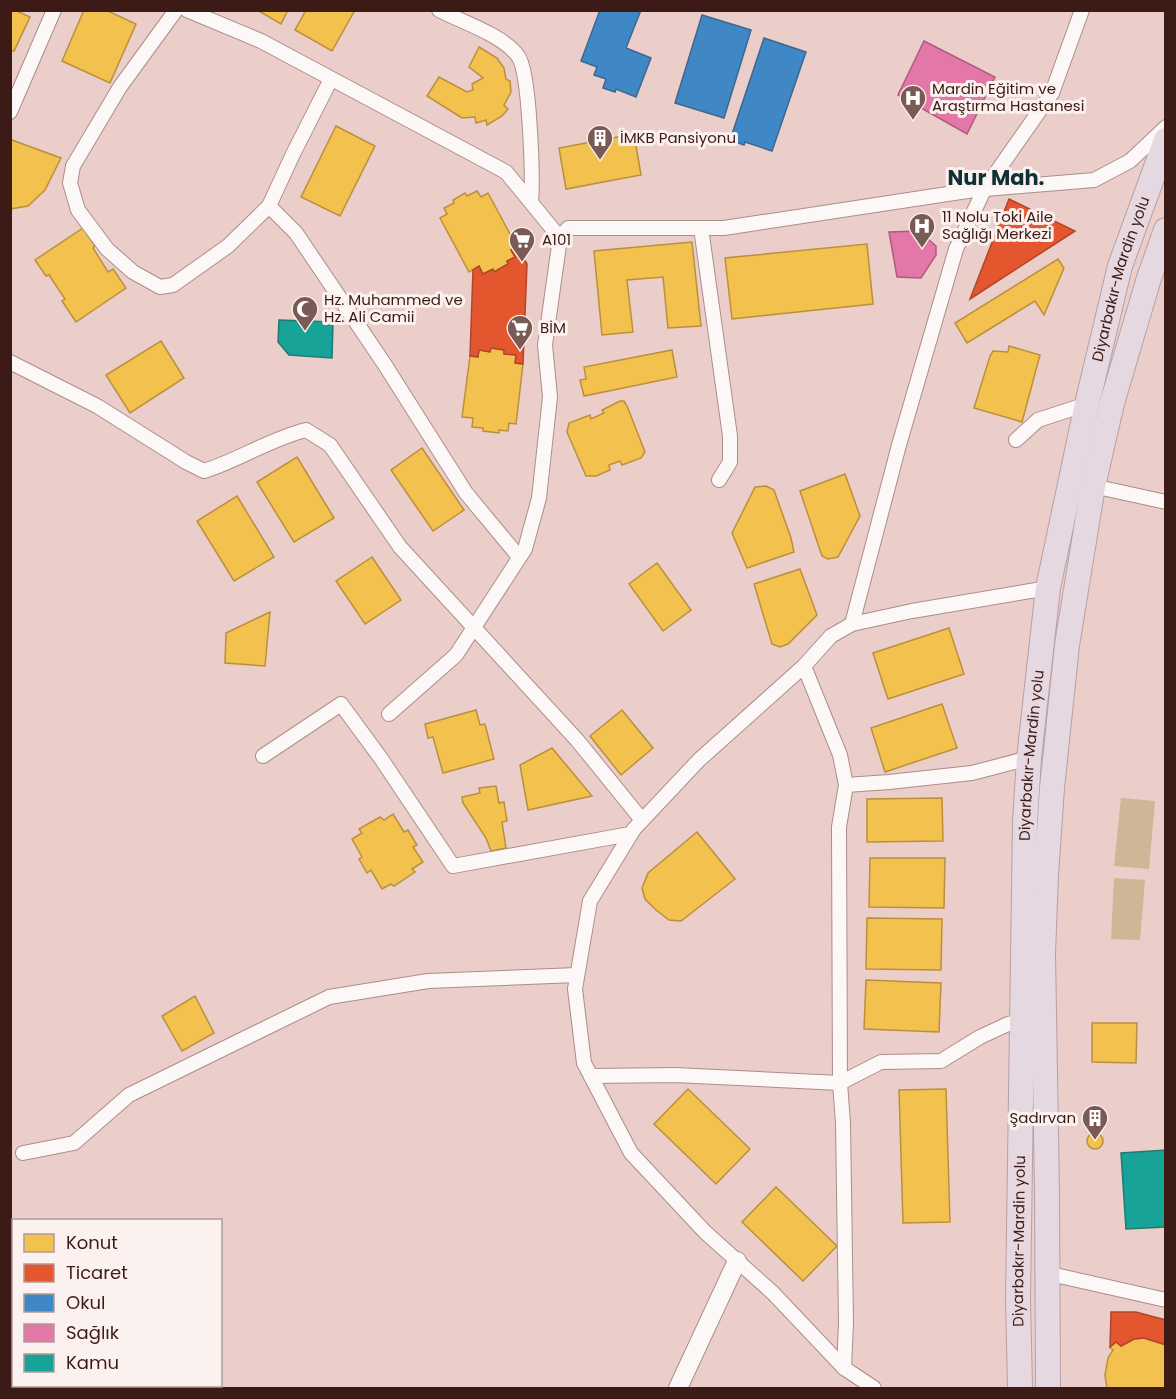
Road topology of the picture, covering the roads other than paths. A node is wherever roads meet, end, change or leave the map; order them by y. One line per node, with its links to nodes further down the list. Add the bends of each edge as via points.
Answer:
1 (54, 10): 7 (street)
2 (176, 10): 12 (street, via 120,87 73,166 70,183 78,210 106,249 133,272 160,287 173,285 228,246)
3 (187, 10): 6 (street, via 261,40)
4 (439, 10): 11 (street, via 506,43 520,58 530,136)
5 (1082, 10): 10 (street, via 1052,93)
6 (332, 79): 11 (street, via 506,172); 12 (street)
7 (10, 112)
8 (1166, 127): 10 (street, via 1130,161 1094,180)
9 (1166, 140): 17 (highway, Diyarbakır-Mardin yolu, via 1120,266)
10 (984, 190): 13 (street, via 724,228); 24 (street, via 956,249)
11 (531, 202): 15 (street)
12 (269, 206): 22 (street, via 296,233 466,493)
13 (701, 228): 15 (street, via 568,228); 19 (street, via 730,436 730,462)
14 (1166, 230): 20 (highway, Diyarbakır-Mardin yolu, via 1112,403)
15 (560, 238): 22 (street, via 545,345 550,397 539,498 525,549)
16 (10, 362): 25 (street, via 97,406 204,471 306,430 330,445 400,547)
17 (1087, 404): 18 (street, via 1038,420); 23 (highway, Diyarbakır-Mardin yolu)
18 (1016, 440)
19 (719, 480)
20 (1093, 486): 21 (street); 39 (highway, Diyarbakır-Mardin yolu, via 1067,645 1046,876)
21 (1166, 502)
22 (519, 557): 25 (street)
23 (1048, 588): 24 (street); 29 (highway, Diyarbakır-Mardin yolu)
24 (852, 624): 26 (street, via 831,636)
25 (474, 627): 27 (street, via 456,655); 31 (street, via 577,740)
26 (804, 666): 30 (street, via 840,755); 31 (street, via 699,760)
27 (389, 714)
28 (263, 756): 32 (street, via 341,704 453,866)
29 (1029, 758): 30 (street, via 972,773); 34 (highway, Diyarbakır-Mardin yolu)
30 (846, 785): 36 (street, via 839,826)
31 (642, 820): 32 (street)
32 (630, 834): 33 (street, via 590,901)
33 (577, 975): 35 (street, via 575,989 584,1063); 37 (street, via 428,981 329,997 129,1095 74,1143)
34 (1021, 1021): 36 (street, via 980,1037 941,1061 881,1062); 44 (highway, Diyarbakır-Mardin yolu)
35 (591, 1076): 36 (street, via 675,1075); 38 (street, via 632,1153)
36 (840, 1083): 41 (street)
37 (23, 1153)
38 (737, 1261): 41 (street, via 774,1293); 42 (street)
39 (1046, 1274): 40 (street); 45 (highway, Diyarbakır-Mardin yolu)
40 (1166, 1300)
41 (844, 1368): 43 (street)
42 (678, 1389)
43 (874, 1389)
44 (1020, 1389)
45 (1048, 1389)

